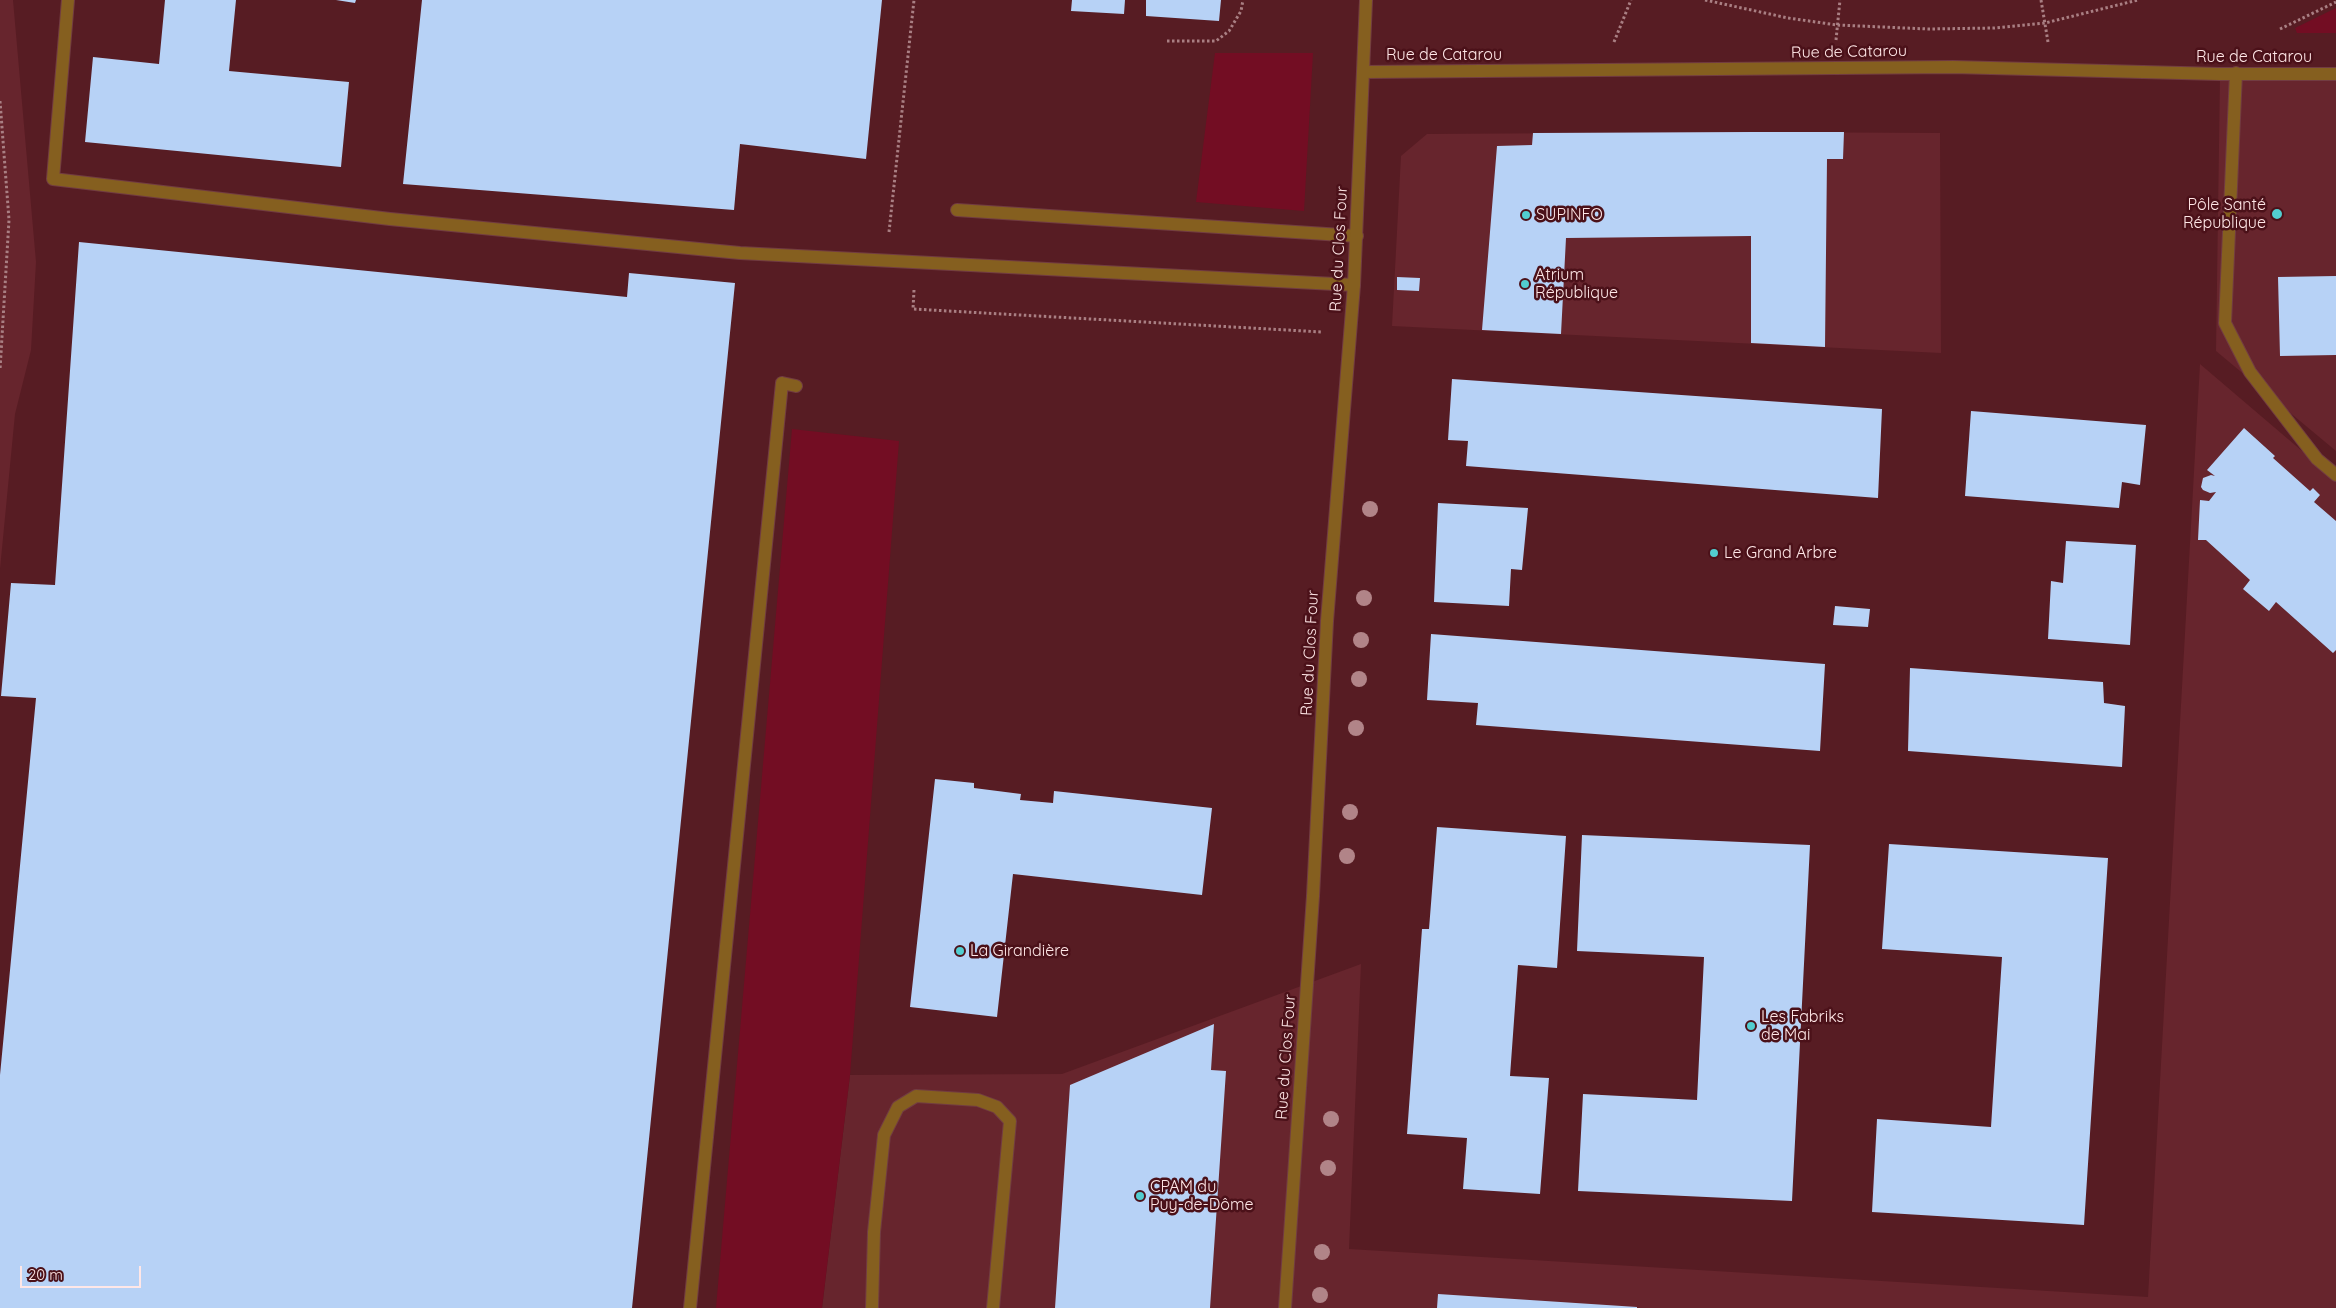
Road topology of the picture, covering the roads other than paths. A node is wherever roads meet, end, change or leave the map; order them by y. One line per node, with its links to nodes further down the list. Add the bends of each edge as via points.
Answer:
1 (68, 0): 8 (street, via 53,178 390,219 740,253)
2 (1366, 0): 3 (street, Rue du Clos Four)
3 (1363, 72): 4 (street, Rue de Catarou, via 1953,67); 7 (street, Rue du Clos Four)
4 (2236, 73): 5 (street, Rue de Catarou); 10 (street, via 2226,323 2250,372 2318,459)
5 (2336, 74)
6 (957, 210): 7 (street)
7 (1357, 236): 8 (street, Rue du Clos Four)
8 (1354, 285): 14 (street, Rue du Clos Four, via 1327,620 1313,896)
9 (796, 386): 11 (street, via 782,383)
10 (2336, 475)
11 (690, 1308)
12 (872, 1308): 13 (street, via 874,1232 884,1134 898,1107 916,1096 978,1100 997,1107 1010,1122)
13 (993, 1308)
14 (1285, 1308)

